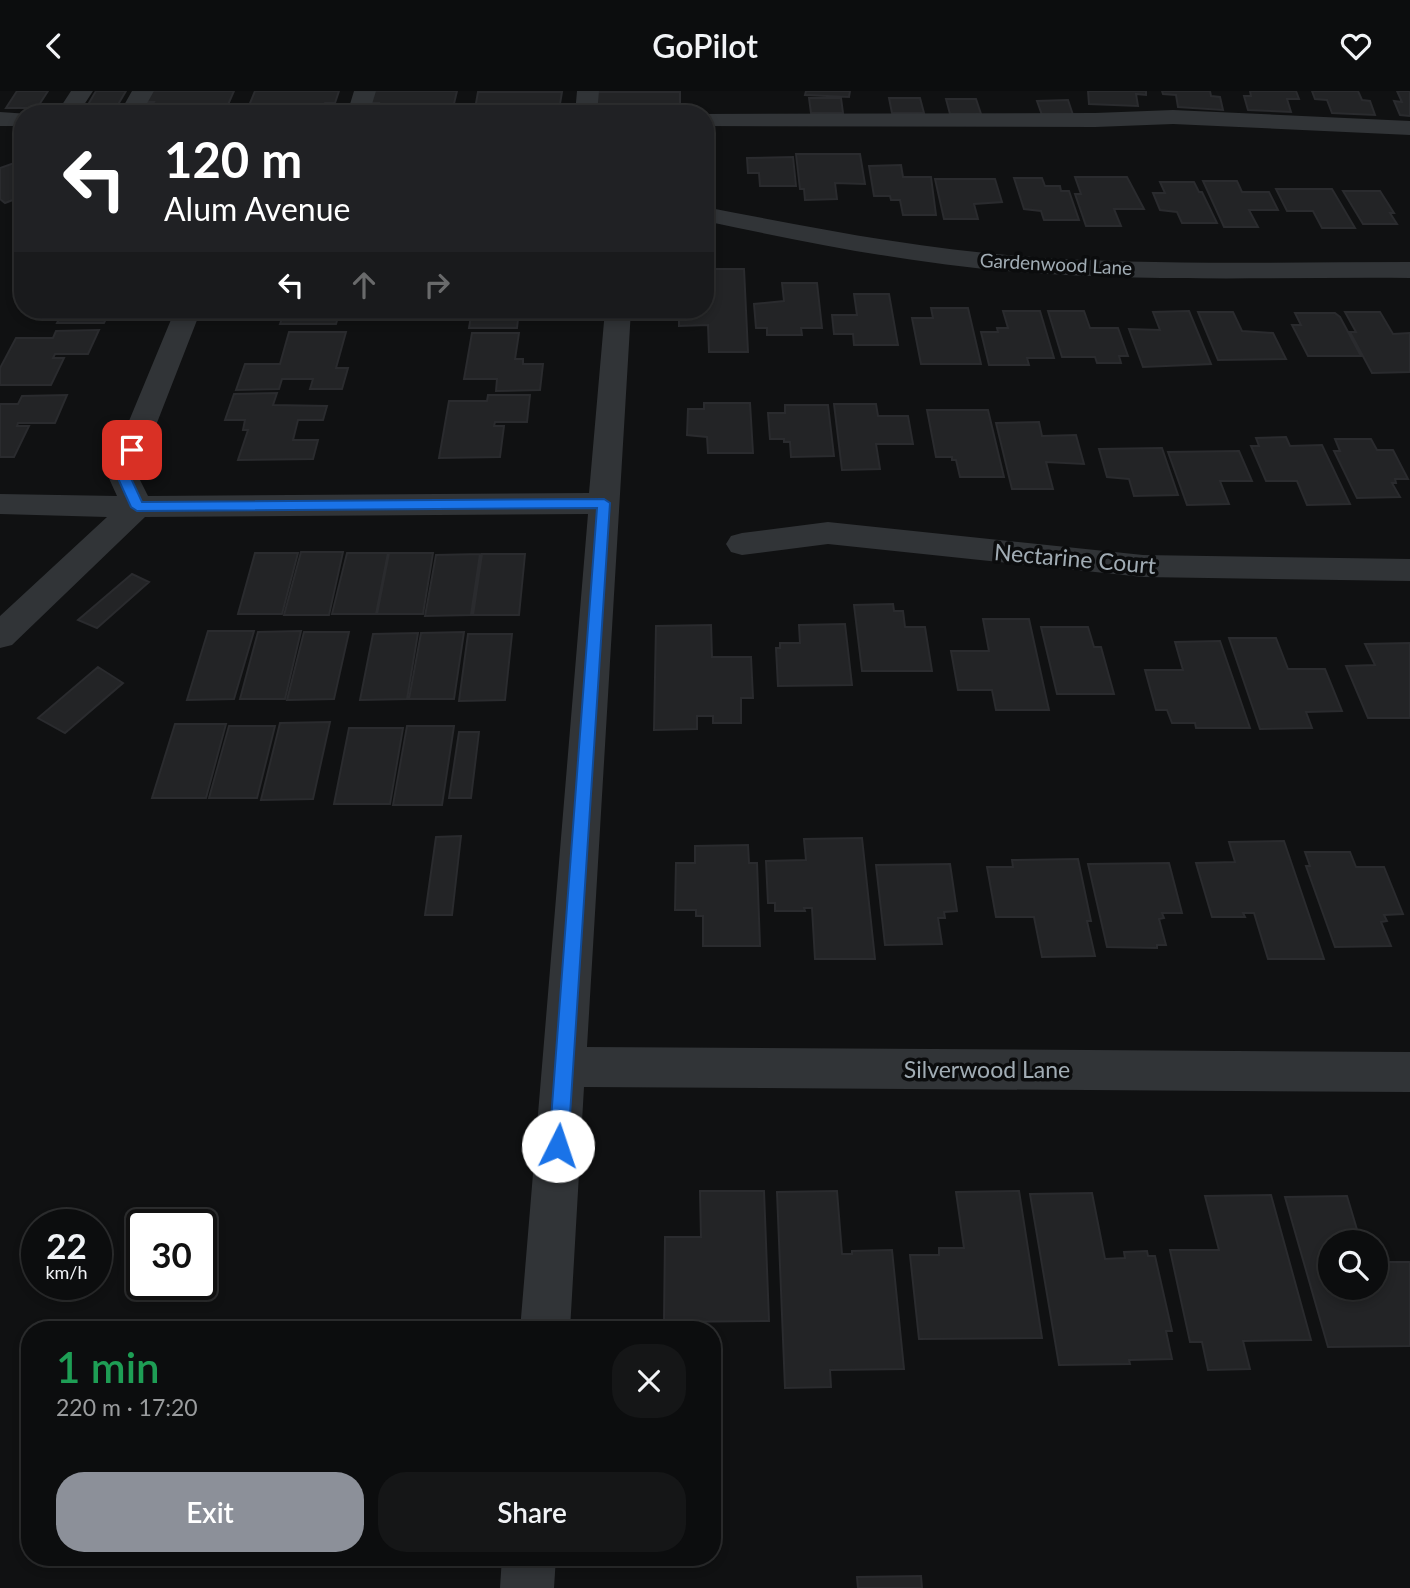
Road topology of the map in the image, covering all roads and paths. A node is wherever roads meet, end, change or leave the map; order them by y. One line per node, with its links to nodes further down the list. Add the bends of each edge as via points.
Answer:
1 (748, 95): 2 (street)
2 (714, 122)
3 (714, 124): 4 (street, via 1173,117)
4 (1410, 128)
5 (714, 216): 6 (street, Gardenwood Lane, via 864,243 1034,265)
6 (1410, 269)
7 (184, 319): 11 (street, via 122,474)
8 (617, 319): 9 (street)
9 (604, 503): 11 (street); 15 (street)
10 (0, 504): 11 (street)
11 (137, 507): 14 (street)
12 (742, 544): 13 (street, Nectarine Court, via 828,533 1143,566)
13 (1410, 570)
14 (0, 636)
15 (564, 1067): 16 (street, Silverwood Lane); 17 (street)
16 (1410, 1072)
17 (546, 1321)
18 (528, 1566): 19 (street)
19 (527, 1588)

